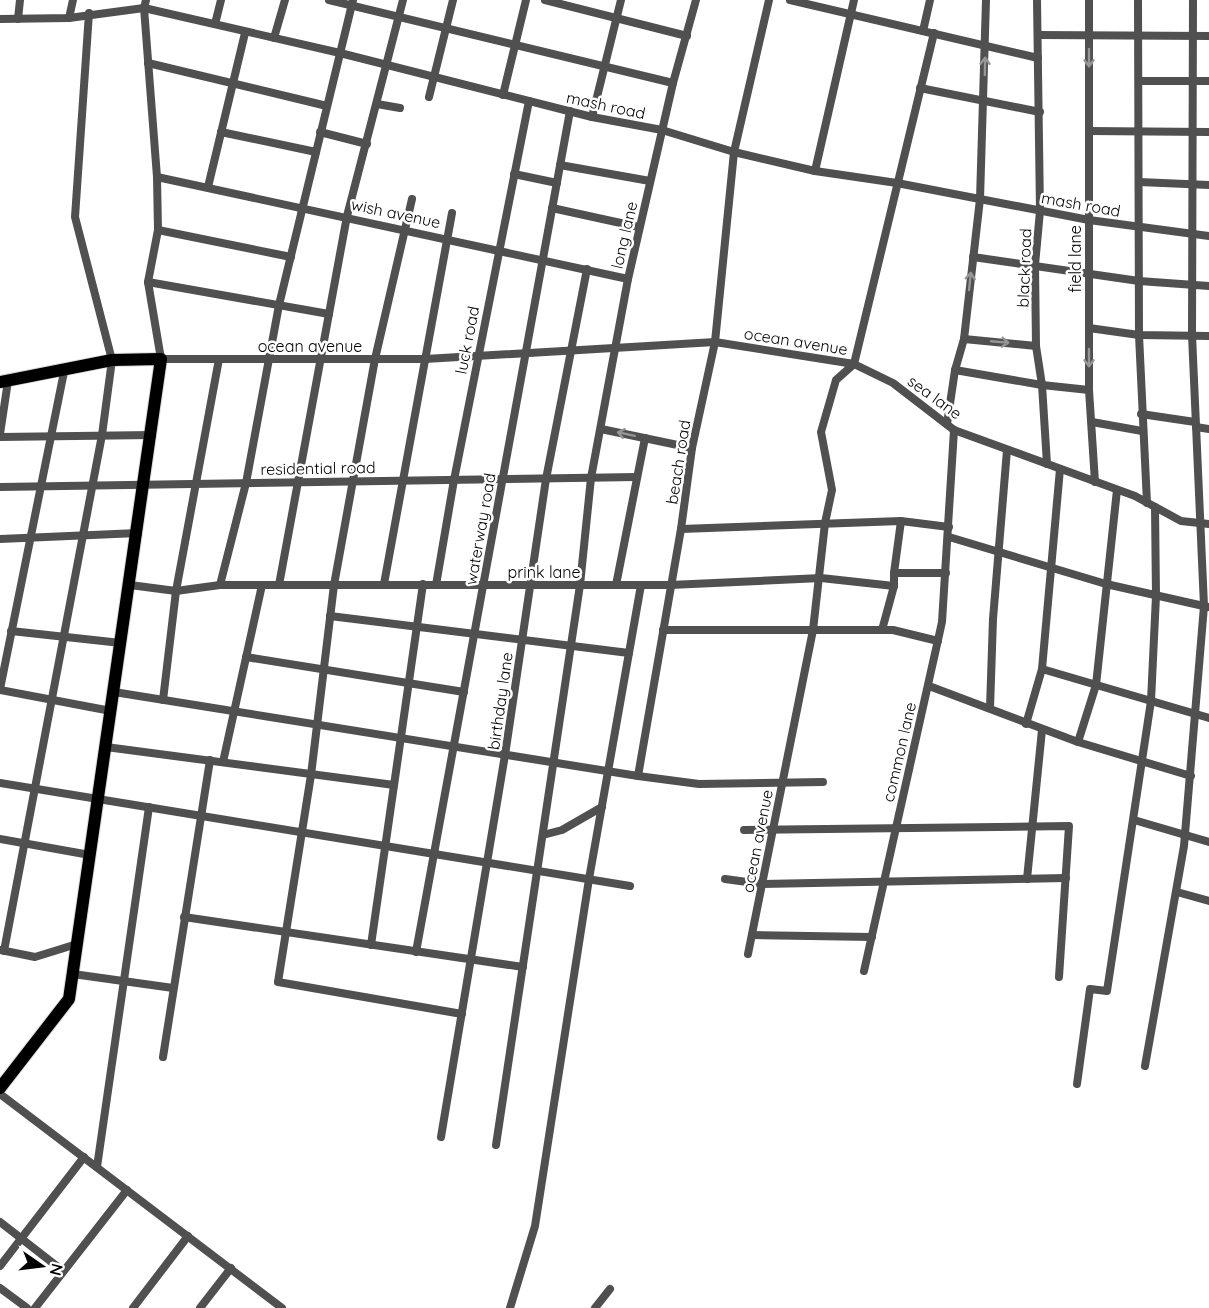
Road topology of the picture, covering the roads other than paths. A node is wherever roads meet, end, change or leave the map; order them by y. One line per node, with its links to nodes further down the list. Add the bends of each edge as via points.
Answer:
1 (20, 0): 29 (street)
2 (73, 0): 26 (street)
3 (221, 0): 30 (street)
4 (285, 0): 41 (street)
5 (329, 0): 21 (street)
6 (403, 0): 25 (street)
7 (453, 0): 31 (street)
8 (526, 0): 42 (street)
9 (545, 0): 27 (street)
10 (621, 0): 27 (street)
11 (696, 0): 38 (street, long lane)
12 (769, 0): 75 (street, beach road)
13 (790, 0): 24 (street)
14 (854, 0): 24 (street)
15 (930, 0): 32 (street)
16 (986, 0): 43 (street)
17 (1037, 0): 36 (street, black road)
18 (1089, 0): 35 (street, field lane)
19 (1138, 0): 37 (street)
20 (1193, 0): 39 (street)
21 (352, 3): 25 (street); 44 (street)
22 (145, 4): 23 (street, mash road); 30 (street, mash road); 46 (street)
23 (89, 13): 26 (street, mash road); 133 (street, via 75,217)
24 (851, 14): 32 (street); 77 (street)
25 (399, 17): 31 (street); 47 (street)
26 (69, 18): 29 (street, mash road)
27 (616, 18): 38 (street); 48 (street)
28 (0, 19): 29 (street, mash road)
29 (18, 19)
30 (215, 24): 33 (street, mash road)
31 (446, 28): 42 (street); 49 (street)
32 (923, 31): 34 (street)
33 (245, 33): 41 (street, mash road); 53 (street)
34 (933, 33): 43 (street); 55 (street)
35 (1089, 34): 36 (street); 37 (street); 68 (street, field lane, one-way to 68)
36 (1038, 35): 45 (street, black road)
37 (1138, 35): 39 (street); 50 (street)
38 (687, 36): 54 (street, long lane)
39 (1193, 36): 40 (street); 51 (street)
40 (1209, 36)
41 (274, 38): 44 (street, mash road)
42 (516, 45): 48 (street); 56 (street)
43 (985, 45): 45 (street); 59 (street, one-way to 43)
44 (340, 53): 47 (street, mash road); 61 (street)
45 (1038, 58): 64 (street, black road)
46 (148, 63): 53 (street); 79 (street)
47 (386, 65): 49 (street, mash road); 60 (street)
48 (604, 66): 54 (street); 65 (street)
49 (434, 77): 56 (street, mash road); 57 (street)
50 (1139, 81): 51 (street); 67 (street)
51 (1193, 81): 52 (street); 69 (street)
52 (1209, 81)
53 (233, 83): 61 (street); 70 (street)
54 (673, 83): 66 (street, long lane)
55 (920, 88): 59 (street); 83 (street)
56 (503, 95): 58 (street, mash road)
57 (429, 97)
58 (529, 101): 63 (street, mash road); 78 (street, luck road)
59 (984, 101): 64 (street); 87 (street)
60 (377, 104): 62 (street); 73 (street)
61 (327, 106): 71 (street)
62 (400, 108)
63 (570, 111): 65 (street, mash road); 76 (street, waterway road)
64 (1040, 112): 91 (street, black road)
65 (591, 117): 66 (street, mash road)
66 (663, 130): 75 (street, mash road); 80 (street, long lane)
67 (1139, 130): 68 (street); 69 (street); 81 (street)
68 (1089, 131): 94 (street, field lane)
69 (1193, 131): 72 (street); 84 (street)
70 (221, 132): 74 (street); 86 (street)
71 (320, 132): 73 (street); 74 (street)
72 (1209, 132)
73 (367, 144): 93 (street)
74 (316, 152): 89 (street)
75 (734, 152): 77 (street, mash road); 121 (street, beach road)
76 (560, 165): 80 (street); 82 (street, waterway road)
77 (815, 171): 83 (street, mash road)
78 (514, 174): 82 (street); 102 (street, luck road)
79 (157, 177): 86 (street, wish avenue); 98 (street)
80 (650, 181): 95 (street, long lane)
81 (1139, 182): 84 (street); 96 (street)
82 (557, 183): 90 (street, waterway road)
83 (897, 183): 87 (street, mash road); 134 (street)
84 (1193, 185): 85 (street); 99 (street)
85 (1209, 185)
86 (208, 187): 89 (street, wish avenue)
87 (980, 198): 91 (street, mash road); 104 (street)
88 (412, 199): 97 (street)
89 (303, 208): 93 (street, wish avenue); 103 (street)
90 (552, 208): 95 (street); 105 (street, waterway road)
91 (1040, 211): 94 (street, mash road); 106 (street, black road)
92 (452, 213): 101 (street)
93 (347, 216): 97 (street, wish avenue); 115 (street)
94 (1089, 220): 96 (street, mash road); 108 (street, field lane)
95 (639, 227): 109 (street, long lane)
96 (1139, 227): 99 (street, mash road); 110 (street)
97 (404, 229): 101 (street, wish avenue); 131 (street)
98 (158, 230): 103 (street); 111 (street)
99 (1194, 234): 100 (street, mash road); 112 (street)
100 (1209, 236)
101 (446, 238): 102 (street, wish avenue); 132 (street)
102 (499, 249): 105 (street, wish avenue); 126 (street, luck road)
103 (291, 257): 114 (street)
104 (973, 257): 106 (street); 120 (street, one-way to 104)
105 (543, 260): 107 (street, wish avenue); 125 (street, waterway road)
106 (1035, 265): 108 (street); 122 (street, black road)
107 (587, 269): 109 (street, wish avenue); 124 (street, birthday lane)
108 (1089, 272): 110 (street); 116 (street, field lane)
109 (628, 279): 123 (street, long lane)
110 (1139, 281): 112 (street); 117 (street)
111 (148, 282): 114 (street); 127 (street)
112 (1193, 285): 113 (street); 118 (street)
113 (1209, 286)
114 (279, 305): 115 (street); 129 (street)
115 (330, 314): 130 (street)
116 (1089, 328): 117 (street); 139 (street, field lane, one-way to 139)
117 (1139, 335): 118 (street); 140 (street)
118 (1192, 335): 119 (street); 143 (street)
119 (1209, 336)
120 (964, 339): 122 (street, one-way to 122); 135 (street)
121 (715, 342): 123 (street, ocean avenue); 134 (street, ocean avenue); 153 (street, beach road)
122 (1036, 346): 138 (street, black road)
123 (616, 348): 124 (street, ocean avenue); 144 (street, long lane)
124 (571, 350): 125 (street, ocean avenue); 158 (street, birthday lane)
125 (526, 354): 126 (street, ocean avenue); 160 (street, waterway road)
126 (478, 357): 132 (street, ocean avenue); 161 (street, luck road)
127 (161, 359): 128 (street, ocean avenue); 133 (main road); 149 (main road)
128 (219, 359): 129 (street, ocean avenue); 168 (street)
129 (268, 359): 130 (street, ocean avenue); 166 (street)
130 (321, 359): 131 (street, ocean avenue); 164 (street)
131 (375, 359): 132 (street, ocean avenue); 162 (street)
132 (424, 359): 163 (street)
133 (112, 360): 136 (main road); 148 (street)
134 (854, 364): 142 (street, sea lane, via 893,383); 175 (street, ocean avenue, via 836,380 821,432 832,490)
135 (955, 370): 138 (street); 142 (street)
136 (64, 372): 137 (main road); 151 (street)
137 (4, 382): 150 (street)
138 (1042, 385): 139 (street); 155 (street, black road)
139 (1089, 390): 141 (street, field lane)
140 (1141, 414): 143 (street); 147 (street)
141 (1092, 422): 147 (street); 165 (street, field lane)
142 (946, 424): 145 (street, sea lane)
143 (1196, 424): 146 (street); 176 (street)
144 (601, 429): 152 (street, one-way to 144); 159 (street, long lane)
145 (954, 429): 154 (street, sea lane); 177 (street, common lane)
146 (1209, 429)
147 (1142, 432): 173 (street)
148 (102, 435): 149 (street); 151 (street); 169 (street)
149 (152, 435): 167 (main road)
150 (0, 436): 151 (street)
151 (50, 437): 170 (street)
152 (645, 438): 153 (street); 157 (street)
153 (692, 448): 178 (street, beach road)
154 (1007, 450): 155 (street, sea lane); 184 (street)
155 (1047, 465): 156 (street, sea lane)
156 (1060, 469): 165 (street, sea lane); 185 (street)
157 (637, 477): 159 (street, residential road); 199 (street)
158 (546, 478): 159 (street, residential road); 160 (street, residential road); 203 (street, birthday lane)
159 (591, 478): 198 (street, long lane)
160 (503, 479): 161 (street, residential road); 202 (street, waterway road)
161 (454, 480): 163 (street, residential road); 197 (street, luck road)
162 (353, 481): 163 (street, residential road); 164 (street, residential road); 196 (street)
163 (403, 481): 189 (street)
164 (297, 482): 166 (street, residential road); 195 (street)
165 (1095, 482): 172 (street, sea lane)
166 (246, 483): 168 (street, residential road); 193 (street)
167 (145, 484): 168 (street, residential road); 169 (street, residential road); 179 (main road)
168 (195, 484): 205 (street)
169 (92, 485): 170 (street, residential road); 180 (street)
170 (40, 486): 171 (street, residential road); 183 (street)
171 (0, 487)
172 (1118, 490): 173 (street, sea lane); 191 (street)
173 (1151, 505): 176 (street, sea lane, via 1181,521); 206 (street)
174 (901, 521): 175 (street); 177 (street); 186 (street)
175 (825, 523): 178 (street); 188 (street, ocean avenue)
176 (1205, 524): 207 (street)
177 (949, 527): 181 (street, common lane)
178 (681, 529): 201 (street, beach road)
179 (138, 533): 180 (street); 192 (main road)
180 (83, 536): 183 (street); 215 (street)
181 (949, 537): 184 (street); 187 (street, common lane)
182 (0, 539): 183 (street)
183 (30, 539): 213 (street)
184 (998, 553): 185 (street); 233 (street)
185 (1049, 568): 191 (street); 223 (street)
186 (894, 573): 187 (street); 204 (street)
187 (946, 573): 217 (street, common lane)
188 (820, 578): 201 (street, prink lane); 204 (street, prink lane); 211 (street, ocean avenue)
189 (384, 584): 190 (street, prink lane); 196 (street, prink lane)
190 (423, 584): 197 (street, prink lane); 209 (street)
191 (1106, 584): 206 (street); 225 (street)
192 (130, 585): 205 (street, prink lane); 218 (main road)
193 (220, 585): 194 (street, prink lane); 205 (street, prink lane)
194 (262, 585): 195 (street, prink lane); 221 (street)
195 (279, 585): 196 (street, prink lane)
196 (334, 585): 208 (street)
197 (436, 585): 202 (street, prink lane)
198 (580, 585): 199 (street, prink lane); 203 (street, prink lane); 219 (street, long lane)
199 (616, 585): 200 (street, prink lane)
200 (641, 585): 201 (street, prink lane); 220 (street)
201 (670, 585): 210 (street, beach road)
202 (483, 586): 203 (street, prink lane); 214 (street, waterway road)
203 (530, 586): 216 (street, birthday lane)
204 (894, 586): 212 (street)
205 (176, 591): 231 (street)
206 (1156, 596): 207 (street); 232 (street)
207 (1206, 607): 236 (street)
208 (330, 616): 209 (street); 222 (street)
209 (417, 627): 214 (street); 224 (street)
210 (663, 630): 211 (street); 252 (street, beach road)
211 (813, 630): 212 (street); 254 (street, ocean avenue)
212 (882, 630): 217 (street)
213 (11, 632): 215 (street); 227 (street)
214 (474, 634): 216 (street); 229 (street, waterway road)
215 (63, 637): 218 (street); 230 (street)
216 (522, 640): 219 (street); 245 (street, birthday lane)
217 (938, 641): 226 (street, common lane)
218 (121, 643): 228 (main road)
219 (571, 646): 220 (street); 248 (street, long lane)
220 (629, 653): 250 (street)
221 (246, 657): 222 (street); 235 (street)
222 (324, 669): 224 (street); 239 (street)
223 (1042, 669): 225 (street); 238 (street)
224 (409, 683): 229 (street); 241 (street)
225 (1096, 685): 232 (street); 242 (street)
226 (928, 686): 233 (street); 265 (street, common lane)
227 (0, 689): 230 (street)
228 (114, 692): 231 (street); 234 (main road)
229 (464, 692): 244 (street, waterway road)
230 (51, 700): 234 (street); 258 (street)
231 (163, 700): 235 (street)
232 (1150, 701): 236 (street); 249 (street)
233 (990, 708): 238 (street)
234 (111, 711): 243 (main road)
235 (234, 713): 239 (street); 247 (street)
236 (1197, 714): 237 (street); 253 (street)
237 (1209, 718)
238 (1026, 724): 240 (street)
239 (317, 725): 241 (street); 251 (street)
240 (1042, 730): 242 (street); 264 (street)
241 (401, 738): 244 (street); 257 (street)
242 (1078, 742): 249 (street)
243 (106, 747): 246 (street); 259 (main road)
244 (454, 747): 245 (street); 275 (street, waterway road)
245 (505, 755): 248 (street); 277 (street, birthday lane)
246 (210, 760): 247 (street); 262 (street)
247 (223, 762): 251 (street)
248 (553, 763): 250 (street); 269 (street, long lane)
249 (1142, 763): 253 (street); 263 (street)
250 (608, 772): 252 (street); 261 (street)
251 (311, 775): 257 (street); 268 (street)
252 (638, 776): 254 (street, via 699,784)
253 (1191, 776): 270 (street)
254 (782, 782): 255 (street); 266 (street, ocean avenue)
255 (823, 782)
256 (0, 783): 258 (street)
257 (394, 785): 274 (street)
258 (35, 789): 259 (street); 273 (street)
259 (98, 799): 260 (street); 276 (main road)
260 (149, 807): 262 (street); 302 (street)
261 (602, 807): 269 (street, via 562,830); 280 (street)
262 (200, 815): 268 (street); 288 (street)
263 (1134, 820): 270 (street); 307 (street, via 1107,991 1090,989)
264 (1031, 826): 265 (street); 279 (street, via 1069,826); 282 (street)
265 (896, 827): 266 (street); 283 (street, common lane)
266 (774, 828): 267 (street); 284 (street, ocean avenue)
267 (744, 830)
268 (302, 832): 274 (street); 289 (street)
269 (543, 835): 278 (street, long lane)
270 (1185, 835): 272 (street); 286 (street)
271 (0, 839): 273 (street)
272 (1209, 842)
273 (24, 843): 276 (street); 294 (street)
274 (386, 846): 275 (street); 293 (street)
275 (434, 854): 277 (street); 295 (street, waterway road)
276 (90, 855): 292 (main road)
277 (487, 862): 278 (street); 297 (street, birthday lane)
278 (537, 871): 280 (street); 298 (street, long lane)
279 (1065, 878): 282 (street); 301 (street)
280 (589, 879): 285 (street); 328 (street, via 535,1227)
281 (725, 879): 284 (street)
282 (1027, 879): 283 (street)
283 (884, 882): 284 (street); 291 (street, common lane)
284 (762, 884): 290 (street, ocean avenue)
285 (630, 886)
286 (1177, 892): 287 (street); 306 (street)
287 (1209, 901)
288 (184, 917): 289 (street); 303 (street)
289 (286, 932): 293 (street); 304 (street, via 278,982)
290 (752, 936): 291 (street); 296 (street, ocean avenue)
291 (872, 937): 299 (street, common lane)
292 (77, 944): 294 (street, via 36,957); 300 (main road)
293 (371, 945): 295 (street)
294 (2, 951)
295 (416, 952): 297 (street)
296 (748, 954)
297 (471, 960): 298 (street); 304 (street, birthday lane)
298 (523, 967): 311 (street, long lane)
299 (864, 971)
300 (73, 974): 302 (street); 308 (main road, via 69,999)
301 (1059, 977)
302 (124, 982): 303 (street); 313 (street)
303 (173, 988): 305 (street)
304 (462, 1014): 310 (street, birthday lane)
305 (163, 1057)
306 (1145, 1066)
307 (1077, 1084)
308 (0, 1088)
309 (0, 1094): 312 (street)
310 (441, 1137)
311 (496, 1144)
312 (84, 1157): 313 (street); 317 (street)
313 (97, 1167): 314 (street)
314 (127, 1190): 316 (street); 320 (street)
315 (0, 1222): 317 (street)
316 (188, 1236): 319 (street); 325 (street)
317 (21, 1239): 318 (street); 320 (street)
318 (0, 1266)
319 (231, 1268): 326 (street); 327 (street)
320 (63, 1271): 324 (street)
321 (0, 1288): 323 (street)
322 (610, 1288): 329 (street)
323 (27, 1308)
324 (35, 1308)
325 (133, 1308)
326 (200, 1308)
327 (282, 1308)
328 (510, 1308)
329 (595, 1308)

